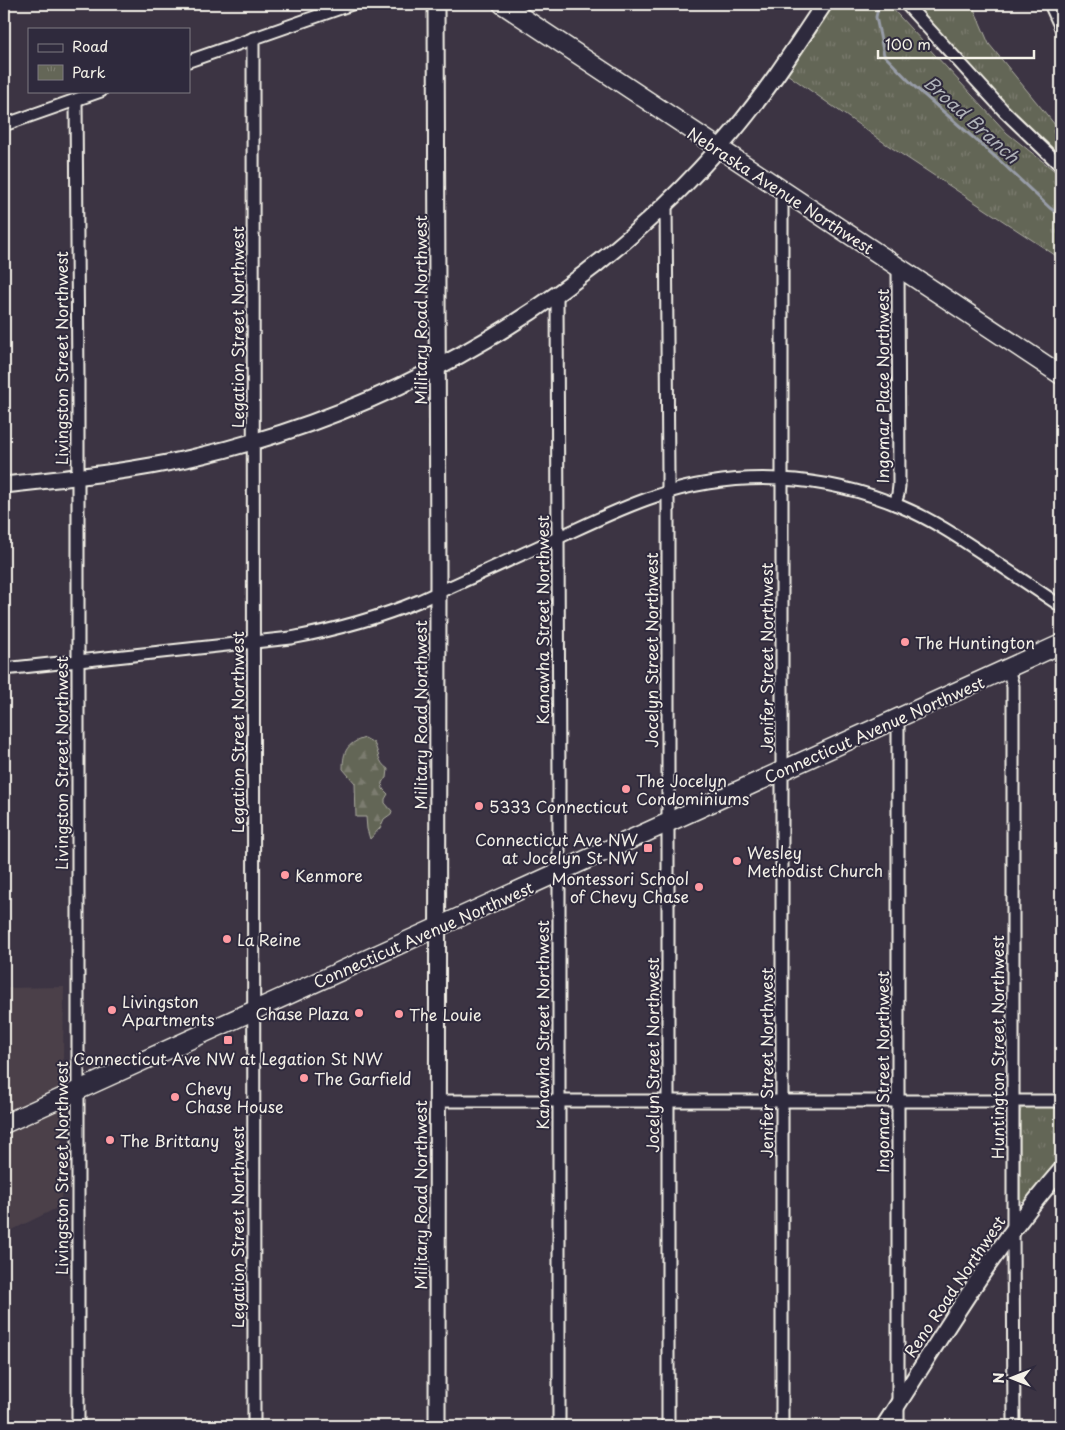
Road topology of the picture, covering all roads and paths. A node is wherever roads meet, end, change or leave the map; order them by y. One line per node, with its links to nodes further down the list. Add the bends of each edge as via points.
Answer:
1 (347, 4): 8 (street)
2 (436, 4): 19 (main road, Military Road Northwest)
3 (502, 4): 13 (main road, Nebraska Avenue Northwest)
4 (824, 4): 13 (main road, via 776,75)
5 (906, 4): 14 (street, via 1004,111)
6 (1050, 4): 7 (street)
7 (1061, 28)
8 (253, 38): 9 (street); 21 (street, Legation Street Northwest)
9 (190, 61)
10 (98, 92): 11 (street)
11 (76, 100): 12 (street); 22 (street, Livingston Street Northwest)
12 (4, 125)
13 (718, 148): 15 (main road, Nebraska Avenue Northwest); 16 (main road)
14 (1061, 166)
15 (782, 189): 17 (main road, Nebraska Avenue Northwest); 23 (street, Jenifer Street Northwest)
16 (666, 203): 18 (main road); 25 (street, Jocelyn Street Northwest)
17 (898, 267): 20 (main road, Nebraska Avenue Northwest); 26 (street, Ingomar Place Northwest, via 899,486)
18 (557, 294): 19 (main road); 27 (street, Kanawha Street Northwest)
19 (437, 368): 21 (main road, via 347,410); 28 (main road, Military Road Northwest)
20 (1061, 376)
21 (253, 442): 22 (main road, via 173,462); 30 (street, Legation Street Northwest)
22 (78, 477): 24 (main road); 32 (street, Livingston Street Northwest)
23 (782, 478): 25 (street, via 719,481); 26 (street, via 840,487); 36 (street, Jenifer Street Northwest)
24 (4, 485)
25 (667, 493): 27 (street); 37 (street, Jocelyn Street Northwest)
26 (894, 504): 29 (street, via 940,526)
27 (558, 538): 28 (street); 38 (street, Kanawha Street Northwest)
28 (438, 592): 30 (street, via 354,624 291,638); 39 (main road, Military Road Northwest)
29 (1061, 606)
30 (254, 642): 32 (street); 40 (street, Legation Street Northwest)
31 (1061, 644): 33 (main road, Connecticut Avenue Northwest)
32 (77, 661): 34 (street); 41 (street, Livingston Street Northwest)
33 (1008, 668): 35 (main road, Connecticut Avenue Northwest); 47 (street, Huntington Street Northwest, via 1013,686)
34 (4, 669)
35 (898, 718): 36 (main road, Connecticut Avenue Northwest); 46 (street, Ingomar Street Northwest)
36 (782, 771): 37 (main road, Connecticut Avenue Northwest); 45 (street, Jenifer Street Northwest)
37 (668, 823): 38 (main road, Connecticut Avenue Northwest); 44 (street, Jocelyn Street Northwest)
38 (559, 872): 39 (main road, Connecticut Avenue Northwest); 43 (street, Kanawha Street Northwest)
39 (437, 927): 40 (main road, Connecticut Avenue Northwest); 42 (main road, Military Road Northwest)
40 (254, 1011): 41 (main road, Connecticut Avenue Northwest); 54 (street, Legation Street Northwest)
41 (78, 1091): 49 (main road, Connecticut Avenue Northwest); 53 (street, Livingston Street Northwest)
42 (437, 1101): 43 (street); 55 (main road, Military Road Northwest)
43 (559, 1101): 44 (street); 56 (street, Kanawha Street Northwest)
44 (668, 1101): 45 (street); 57 (street, Jocelyn Street Northwest)
45 (782, 1101): 46 (street); 58 (street, Jenifer Street Northwest)
46 (898, 1101): 47 (street); 52 (street, Ingomar Street Northwest)
47 (1014, 1101): 48 (street); 51 (street, Huntington Street Northwest)
48 (1061, 1101)
49 (4, 1124)
50 (1061, 1170): 51 (main road, Reno Road Northwest)
51 (1013, 1230): 52 (main road, Reno Road Northwest, via 966,1296); 61 (street, Huntington Street Northwest)
52 (898, 1404): 59 (main road, Reno Road Northwest); 60 (street, Ingomar Street Northwest)
53 (78, 1426)
54 (254, 1426)
55 (437, 1426)
56 (559, 1426)
57 (668, 1426)
58 (782, 1426)
59 (884, 1426)
60 (898, 1426)
61 (1014, 1426)

